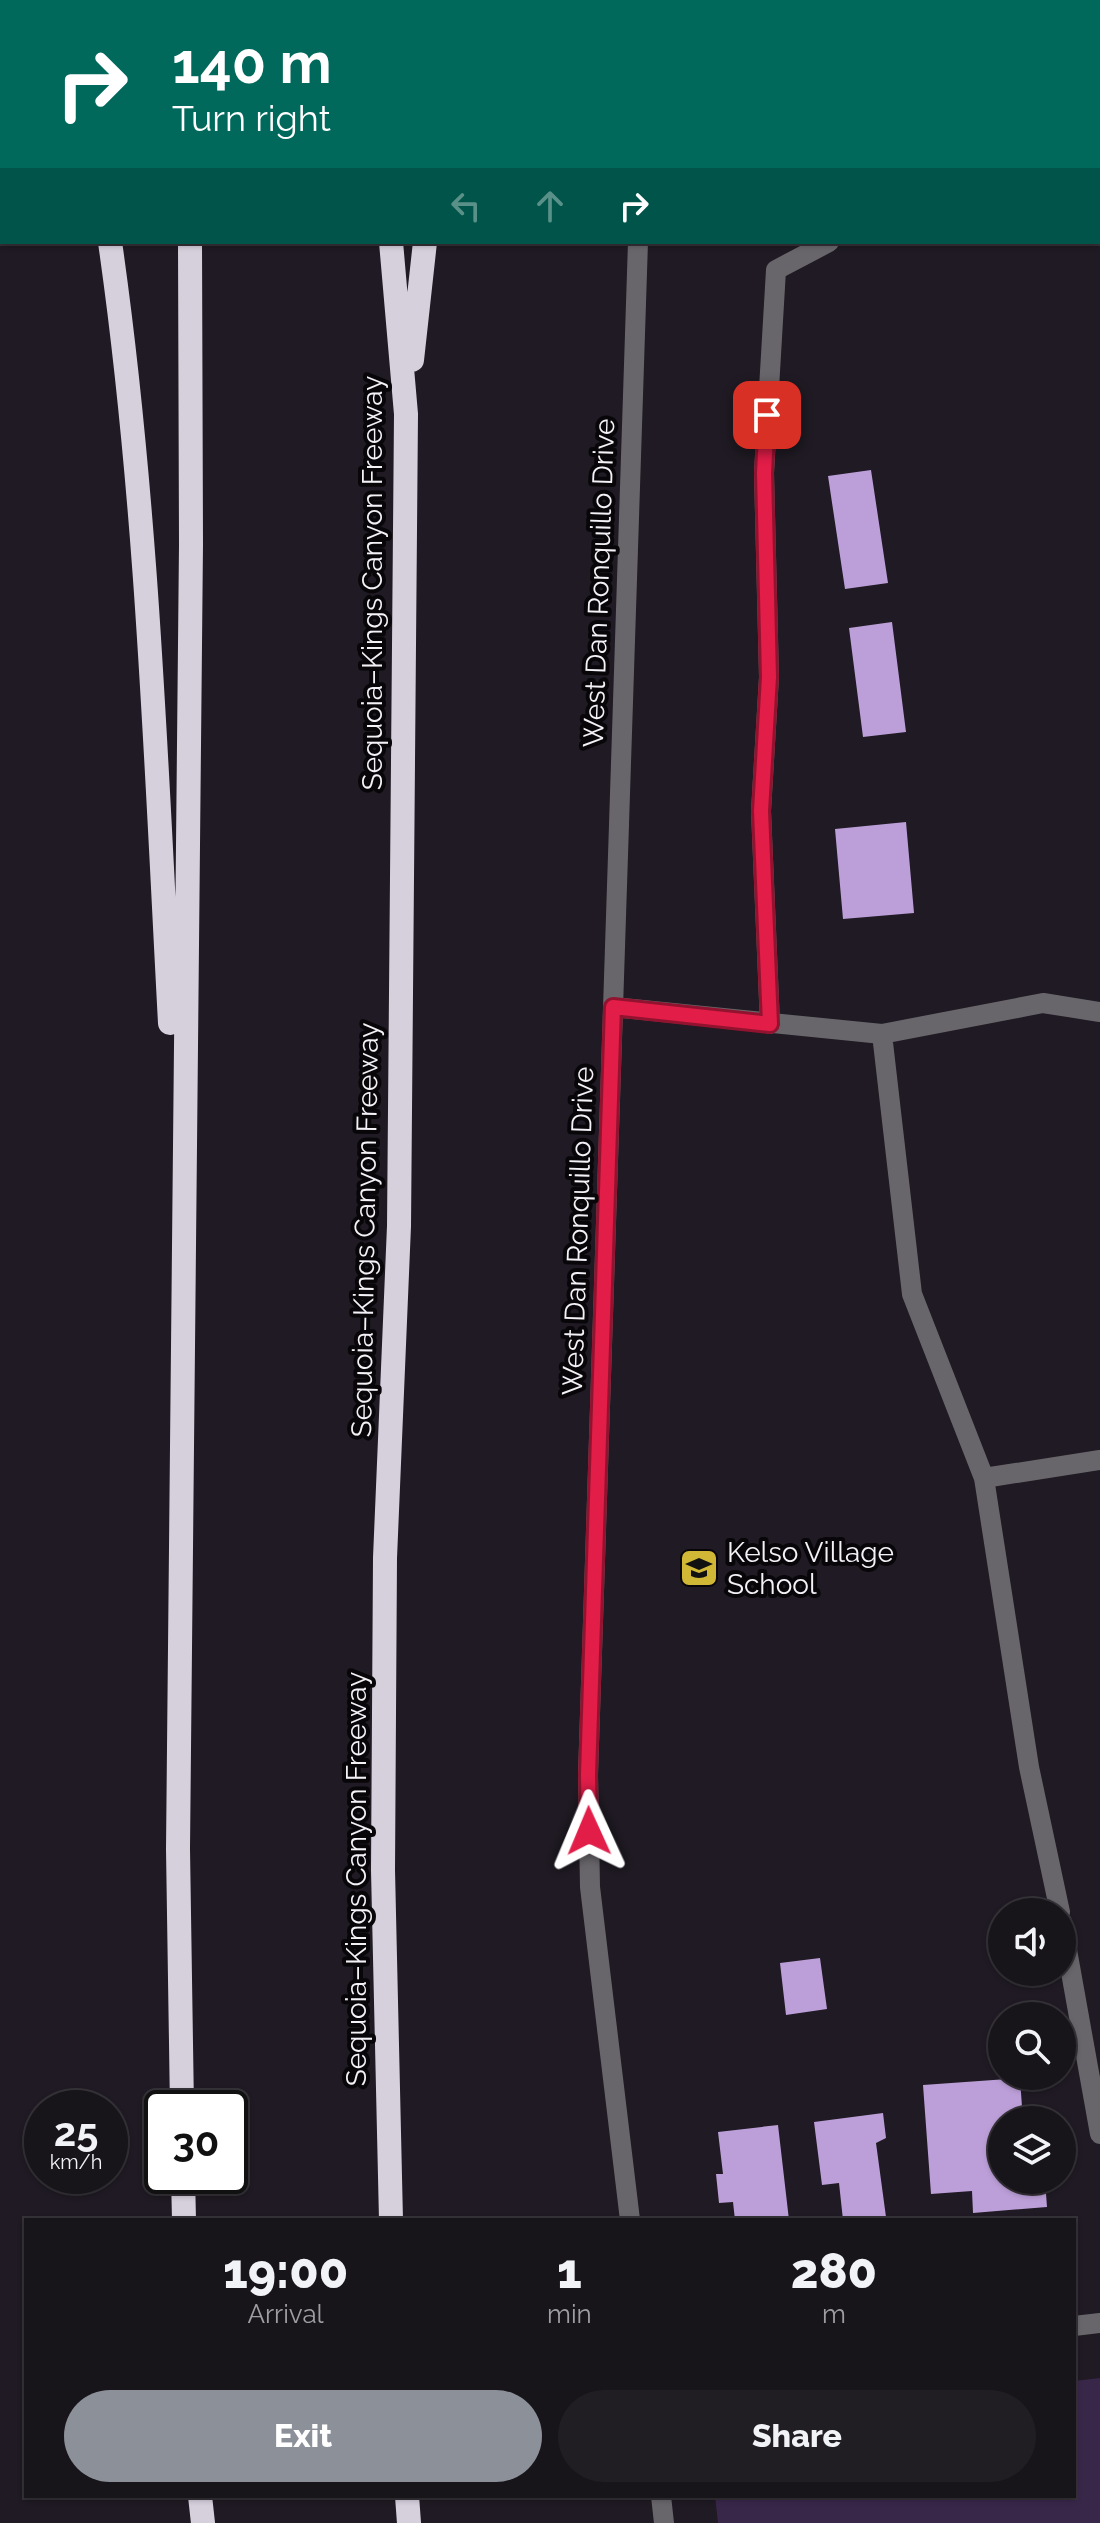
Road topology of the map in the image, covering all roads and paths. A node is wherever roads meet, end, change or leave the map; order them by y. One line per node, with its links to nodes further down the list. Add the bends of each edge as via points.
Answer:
1 (110, 244): 12 (highway, via 127,359 147,602)
2 (190, 244): 12 (highway)
3 (391, 244): 7 (highway, Sequoia–Kings Canyon Freeway)
4 (425, 244): 7 (highway)
5 (638, 244): 8 (street, West Dan Ronquillo Drive)
6 (825, 244): 10 (street, via 776,270 764,473 769,677 761,811)
7 (406, 414): 21 (highway, Sequoia–Kings Canyon Freeway, via 399,1226 384,1574 383,1870)
8 (613, 1007): 10 (street); 22 (street, West Dan Ronquillo Drive, via 588,1775 590,1887)
9 (1100, 1012): 11 (street, via 1043,1003)
10 (770, 1024): 11 (street)
11 (882, 1034): 14 (street, via 912,1294)
12 (183, 1241): 17 (highway, via 178,1834)
13 (1100, 1460): 14 (street)
14 (984, 1478): 15 (street, via 1029,1767)
15 (1057, 1898)
16 (1073, 1986): 18 (street)
17 (182, 2090)
18 (1100, 2134)
19 (183, 2194): 20 (highway)
20 (184, 2218)
21 (391, 2218)
22 (630, 2218)
23 (1100, 2323): 24 (street)
24 (1076, 2326)
25 (200, 2498): 28 (highway)
26 (407, 2498): 29 (highway)
27 (661, 2498): 30 (street)
28 (203, 2523)
29 (409, 2523)
30 (664, 2523)

